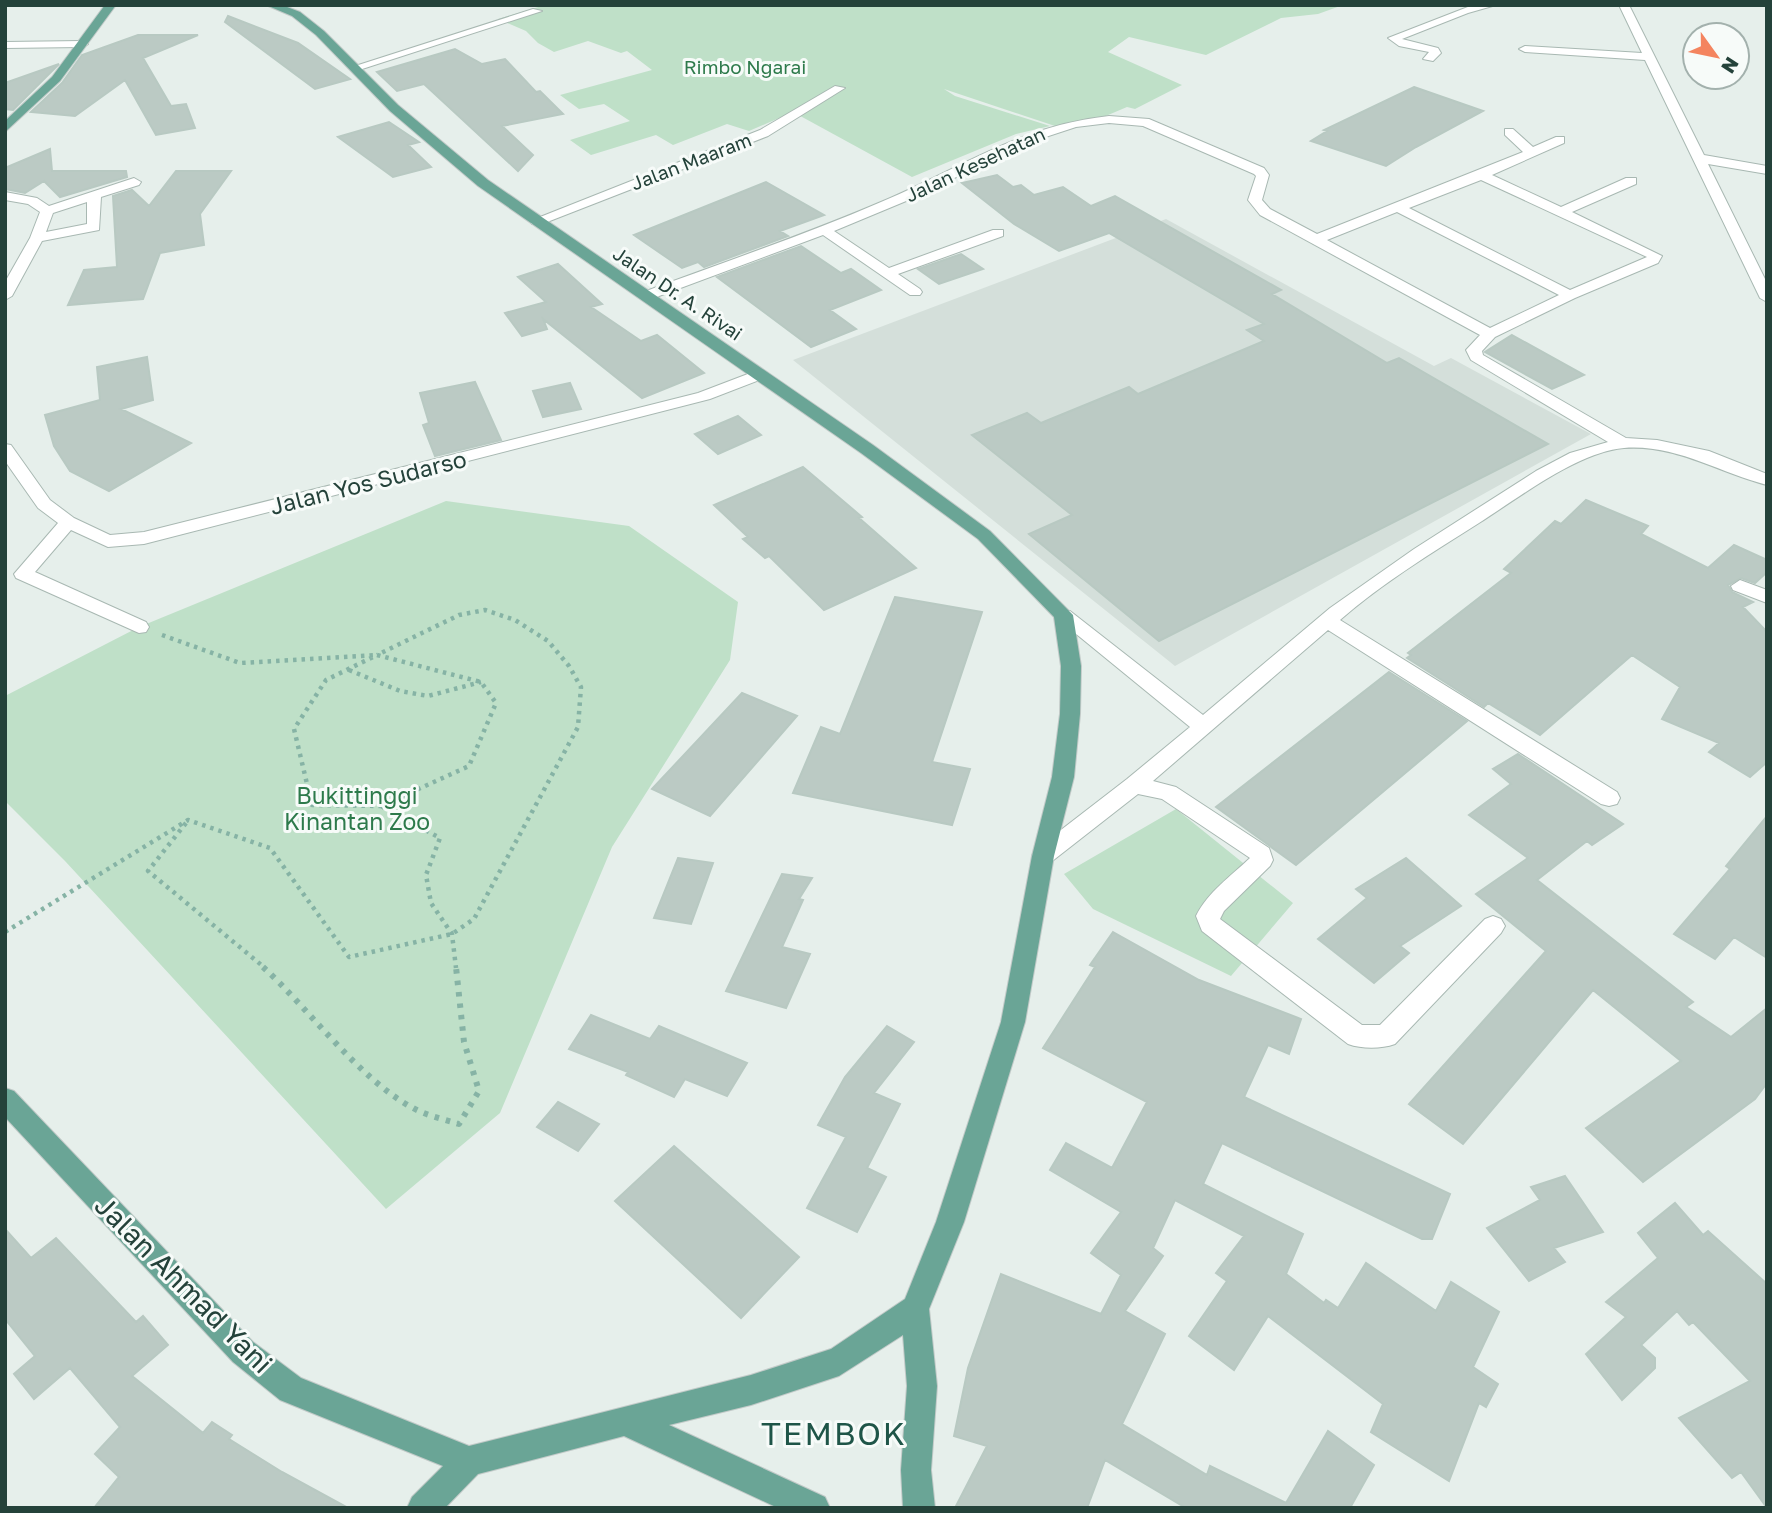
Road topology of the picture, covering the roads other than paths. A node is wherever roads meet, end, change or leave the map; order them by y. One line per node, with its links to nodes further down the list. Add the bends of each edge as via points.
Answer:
1 (111, 5): 7 (main road)
2 (271, 5): 12 (main road, Jalan Dr. A. Rivai, via 296,14)
3 (1491, 5): 5 (street)
4 (1624, 5): 10 (street)
5 (1466, 7): 11 (street, via 1394,38 1434,50)
6 (537, 11): 12 (street)
7 (82, 44): 8 (street); 14 (main road, via 56,79)
8 (5, 45)
9 (1525, 49): 10 (street)
10 (1651, 57): 18 (street)
11 (1429, 59)
12 (355, 68): 28 (main road, Jalan Dr. A. Rivai, via 394,108 483,183)
13 (839, 88): 28 (street, Jalan Maaram, via 764,134)
14 (5, 128)
15 (1509, 132): 17 (street)
16 (1560, 140): 17 (street)
17 (1532, 153): 20 (street)
18 (1698, 158): 19 (street); 38 (street)
19 (1767, 170)
20 (1481, 175): 25 (street); 27 (street)
21 (1631, 181): 27 (street)
22 (134, 183): 24 (street)
23 (5, 196): 26 (street, via 32,201)
24 (94, 197): 26 (street); 31 (street, via 94,228)
25 (1399, 208): 32 (street); 35 (street)
26 (47, 211): 31 (street)
27 (1560, 212): 35 (street, via 1655,256)
28 (537, 221): 37 (main road, Jalan Dr. A. Rivai)
29 (823, 229): 32 (street, Jalan Kesehatan, via 919,192 1038,131 1129,120 1145,122 1259,171 1263,175 1257,205); 33 (street); 37 (street, Jalan Kesehatan)
30 (998, 233): 33 (street)
31 (37, 237): 36 (street)
32 (1317, 239): 39 (street, Jalan Kesehatan)
33 (887, 273): 34 (street)
34 (915, 292)
35 (1570, 295): 39 (street)
36 (5, 296)
37 (646, 296): 40 (main road, Jalan Dr. A. Rivai)
38 (1767, 298)
39 (1490, 334): 41 (street, via 1474,350 1476,357)
40 (761, 374): 44 (street, Jalan Yos Sudarso, via 704,396 144,538 108,541); 47 (main road, Jalan Dr. A. Rivai, via 984,536)
41 (1622, 443): 43 (street, via 1703,455); 48 (street, via 1576,457 1542,475 1420,552)
42 (5, 449): 44 (street, Jalan Yos Sudarso, via 44,504)
43 (1767, 480)
44 (68, 522): 49 (street, via 23,574)
45 (1740, 586): 46 (street)
46 (1767, 597)
47 (1063, 615): 50 (street); 53 (main road, via 1070,714 1063,777)
48 (1327, 621): 50 (street); 52 (street)
49 (139, 627)
50 (1203, 726): 51 (street)
51 (1135, 785): 53 (street); 54 (street, via 1168,793 1261,854 1262,860 1216,904 1208,916 1210,924 1357,1036 1386,1036)
52 (1609, 799)
53 (1043, 856): 56 (main road, via 1013,1022 950,1222)
54 (1493, 926)
55 (5, 1099): 58 (main road, Jalan Ahmad Yani, via 243,1352 291,1389)
56 (915, 1309): 57 (main road, via 839,1361 751,1390); 61 (main road, via 922,1387 916,1470)
57 (625, 1421): 58 (main road); 60 (main road)
58 (469, 1461): 59 (main road)
59 (423, 1508)
60 (814, 1508)
61 (919, 1508)

